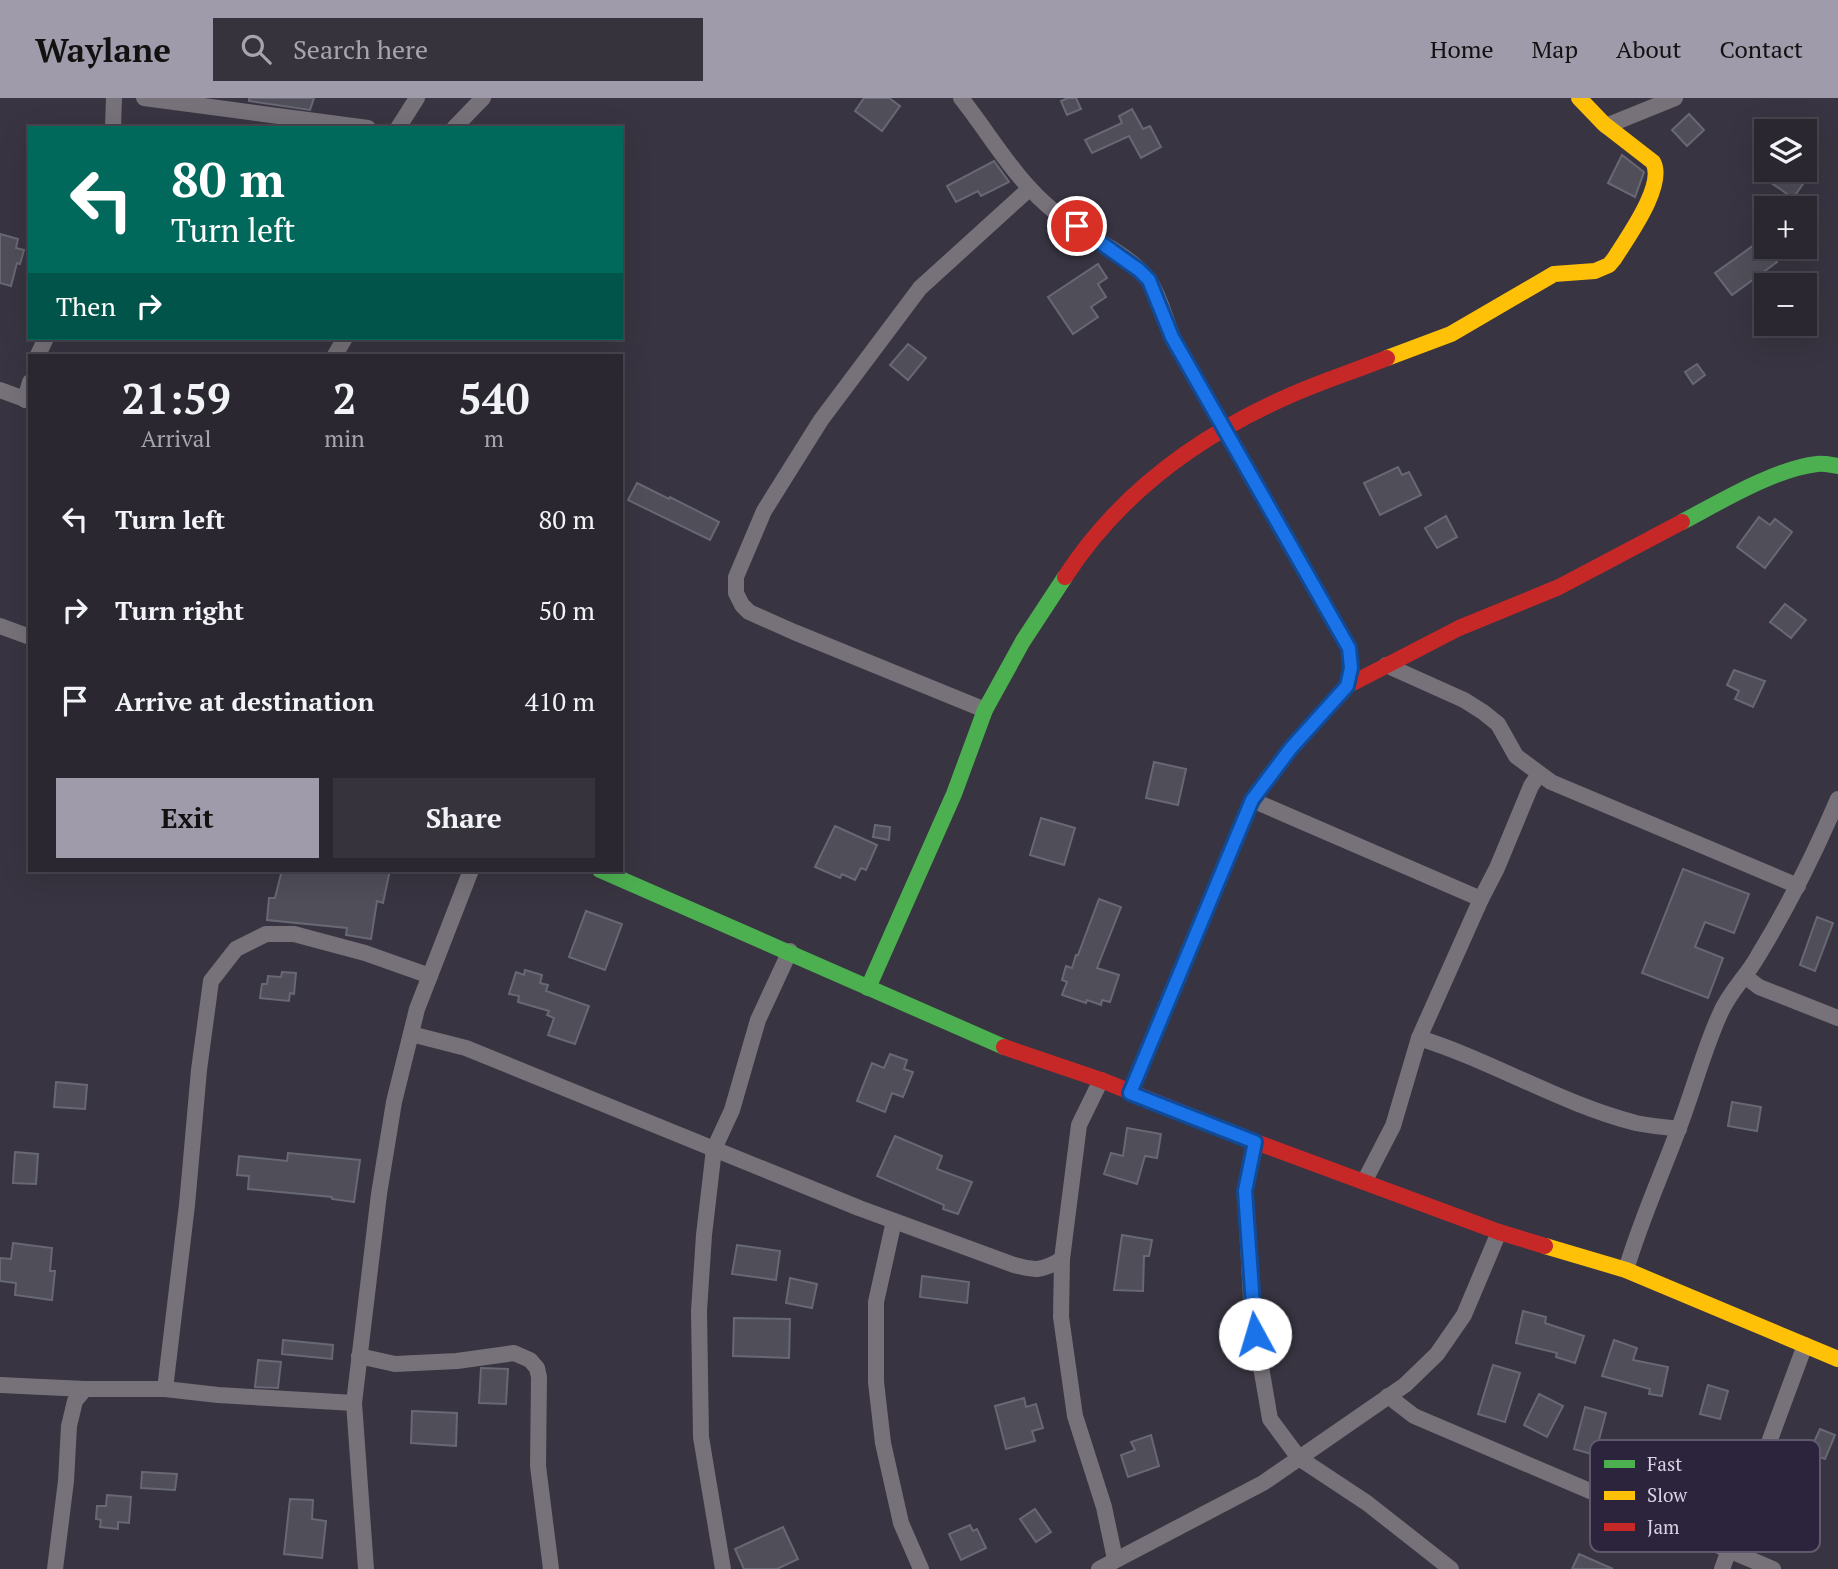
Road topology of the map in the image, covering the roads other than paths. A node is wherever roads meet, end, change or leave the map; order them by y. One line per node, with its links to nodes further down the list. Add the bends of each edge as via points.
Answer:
1 (114, 98): 8 (street)
2 (144, 98): 9 (street)
3 (417, 98): 10 (street)
4 (483, 98): 11 (street)
5 (961, 98): 13 (street)
6 (1579, 98): 12 (street)
7 (1675, 98): 12 (street)
8 (113, 126)
9 (353, 126)
10 (399, 126)
11 (456, 126)
12 (1606, 126): 16 (street, via 1634,145 1657,170 1650,195 1609,265 1595,271 1554,274 1451,334 1283,398)
13 (1028, 189): 16 (street, via 1149,280 1172,337); 22 (street, via 919,288 821,420 764,511 736,577 736,593 749,612)
14 (0, 390): 15 (street)
15 (27, 401)
16 (1224, 428): 21 (street, via 1349,648); 22 (street, via 1162,468 1113,514 1043,610)
17 (1838, 466): 20 (street, via 1819,463 1792,469 1559,587 1459,628)
18 (0, 626): 19 (street)
19 (28, 636)
20 (1386, 665): 21 (street); 23 (street, via 1483,712 1498,724 1516,756)
21 (1347, 686): 25 (street)
22 (985, 710): 33 (street, via 954,794)
23 (1539, 774): 28 (street); 29 (street)
24 (1838, 799): 28 (street)
25 (1252, 800): 29 (street); 38 (street)
26 (470, 872): 31 (street)
27 (605, 872): 30 (street)
28 (1798, 886): 32 (street)
29 (1481, 899): 36 (street)
30 (790, 951): 33 (street); 41 (street, via 758,1020 732,1110)
31 (430, 976): 35 (street); 52 (street, via 295,934 266,934 236,949 211,981)
32 (1746, 977): 34 (street, via 1759,987); 39 (street, via 1720,1013)
33 (868, 988): 37 (street, via 1014,1051)
34 (1838, 1018)
35 (411, 1034): 41 (street, via 466,1048); 48 (street, via 379,1194)
36 (1419, 1038): 39 (street, via 1600,1111); 42 (street, via 1393,1126)
37 (1101, 1080): 38 (street); 45 (street, via 1079,1125)
38 (1130, 1093): 40 (street)
39 (1679, 1129): 46 (street, via 1640,1222)
40 (1255, 1142): 42 (street); 56 (street, via 1245,1191 1252,1315 1270,1419)
41 (714, 1149): 43 (street); 61 (street, via 699,1311 701,1437)
42 (1364, 1182): 44 (street)
43 (894, 1221): 45 (street, via 1033,1270); 65 (street, via 876,1302 876,1382 883,1443 901,1522)
44 (1499, 1232): 46 (street); 53 (street, via 1464,1315 1437,1354)
45 (1062, 1259): 60 (street, via 1061,1317 1075,1416)
46 (1626, 1270): 47 (street)
47 (1805, 1345): 49 (street); 55 (street)
48 (359, 1356): 54 (street); 64 (street, via 395,1364 514,1353 530,1360 539,1377 538,1466)
49 (1838, 1359)
50 (0, 1385): 51 (street)
51 (85, 1389): 52 (street); 62 (street, via 75,1401 69,1426)
52 (165, 1389): 54 (street)
53 (1388, 1396): 56 (street); 57 (street, via 1414,1416)
54 (354, 1403): 63 (street)
55 (1770, 1440)
56 (1299, 1458): 60 (street, via 1263,1483); 67 (street, via 1367,1503)
57 (1590, 1491)
58 (1730, 1552): 68 (street)
59 (1732, 1552): 69 (street)
60 (1115, 1559): 66 (street)
61 (720, 1568)
62 (55, 1569)
63 (366, 1569)
64 (551, 1569)
65 (921, 1569)
66 (1099, 1569)
67 (1451, 1569)
68 (1722, 1569)
69 (1773, 1569)

